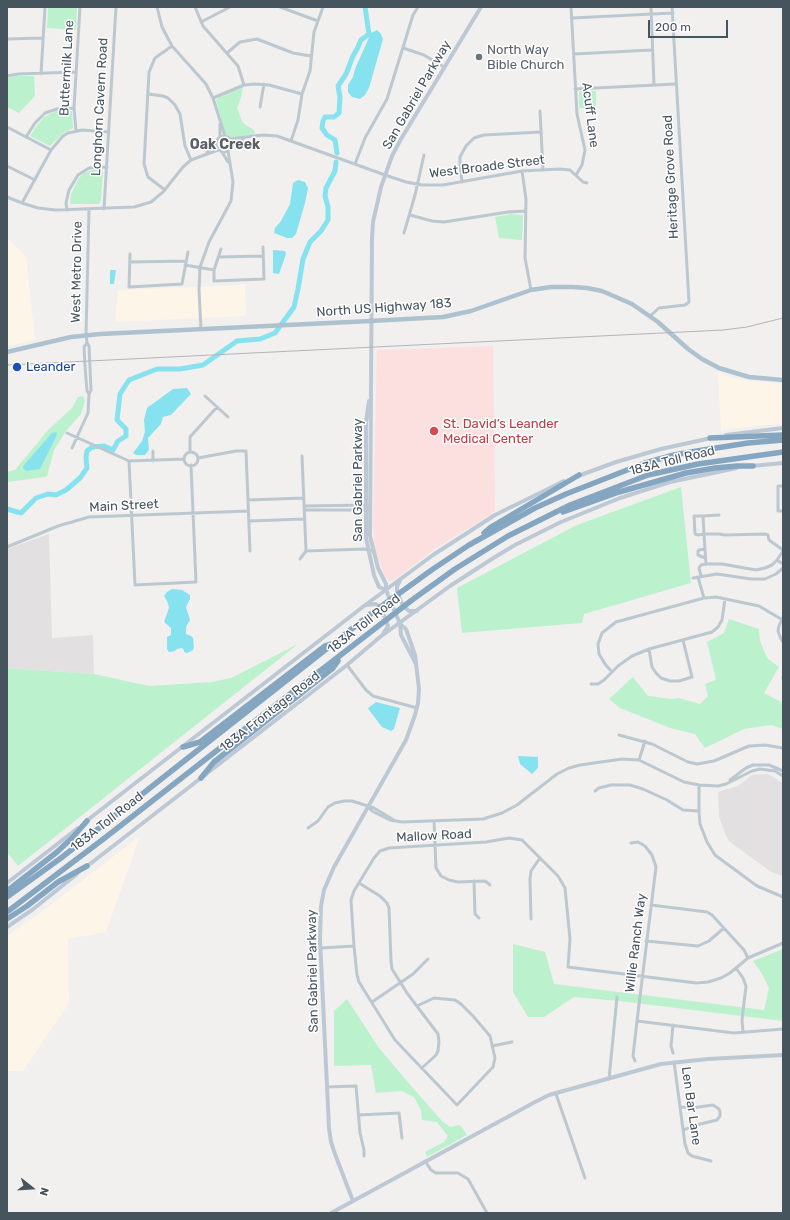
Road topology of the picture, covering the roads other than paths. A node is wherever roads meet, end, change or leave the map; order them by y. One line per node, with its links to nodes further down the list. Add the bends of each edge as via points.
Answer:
1 (45, 7): 19 (street)
2 (80, 7): 28 (street, Buttermilk Lane)
3 (116, 7): 45 (street, Longhorn Cavern Road)
4 (156, 7): 21 (street, via 162,27)
5 (195, 7): 18 (street)
6 (230, 7): 18 (street)
7 (280, 7): 17 (street)
8 (323, 7): 17 (street)
9 (418, 7): 22 (street)
10 (481, 7): 27 (main road, San Gabriel Parkway)
11 (571, 7): 16 (street, Acuff Lane)
12 (651, 7): 15 (street)
13 (672, 7): 14 (street, Heritage Grove Road)
14 (673, 14): 15 (street); 32 (street, Heritage Grove Road)
15 (651, 15): 16 (street); 23 (street)
16 (572, 18): 25 (street, Acuff Lane)
17 (318, 21): 26 (street)
18 (201, 22): 24 (street)
19 (43, 38): 20 (street); 29 (street)
20 (7, 39)
21 (172, 46): 36 (street, via 151,64); 38 (street, via 206,84)
22 (403, 48): 27 (street, via 424,55); 61 (street, via 387,99 366,138)
23 (652, 50): 25 (street); 34 (street)
24 (227, 53): 26 (street, via 240,42 257,39 293,53); 33 (street, via 238,66)
25 (574, 54): 35 (street, Acuff Lane)
26 (311, 56): 37 (street, via 310,71)
27 (444, 67): 67 (main road, San Gabriel Parkway, via 401,139)
28 (76, 72): 29 (street); 40 (street, Buttermilk Lane)
29 (41, 74): 30 (street)
30 (7, 76)
31 (264, 84): 33 (street); 37 (street); 39 (street)
32 (676, 84): 34 (street); 93 (street, Heritage Grove Road, via 689,302 685,305 659,308)
33 (244, 85): 38 (street)
34 (654, 85): 35 (street)
35 (576, 89): 68 (street, Acuff Lane, via 577,114 585,150 582,165)
36 (148, 94): 60 (street, via 163,96 176,105 180,114 184,146); 73 (street, via 145,170 148,177)
37 (302, 94): 52 (street, via 298,120)
38 (213, 98): 42 (street)
39 (260, 107)
40 (74, 108): 44 (street, Buttermilk Lane); 48 (street, via 45,113)
41 (540, 111): 46 (street)
42 (220, 122): 47 (street); 49 (street)
43 (7, 127): 48 (street)
44 (76, 131): 45 (street); 55 (street, via 62,136)
45 (109, 132): 63 (street, Longhorn Cavern Road)
46 (541, 132): 65 (street); 70 (street, via 484,135 474,138 460,157)
47 (225, 136): 49 (street); 51 (street)
48 (26, 137): 55 (street)
49 (220, 137): 53 (street)
50 (248, 138): 51 (street, West Broade Street); 52 (street, West Broade Street, via 268,136); 54 (street, West Broade Street)
51 (230, 139): 54 (street)
52 (291, 141): 61 (street, West Broade Street)
53 (216, 143): 57 (street); 58 (street)
54 (231, 145): 56 (street)
55 (50, 150): 69 (street)
56 (228, 150): 57 (street); 64 (street)
57 (220, 151): 58 (street); 64 (street)
58 (205, 154): 60 (street)
59 (424, 155): 72 (street)
60 (191, 160): 73 (street)
61 (356, 164): 67 (street, West Broade Street)
62 (7, 166): 69 (street)
63 (107, 167): 77 (street, Longhorn Cavern Road); 78 (street, via 89,168 78,175 69,190)
64 (231, 168): 90 (street, via 231,201 209,242)
65 (543, 170): 66 (street, West Broade Street); 68 (street, West Broade Street, via 565,169)
66 (522, 171): 70 (street, West Broade Street); 79 (street)
67 (385, 175): 72 (street, West Broade Street); 94 (main road, San Gabriel Parkway, via 373,227)
68 (576, 175): 71 (street, West Broade Street)
69 (35, 180): 75 (street)
70 (462, 182): 72 (street, West Broade Street, via 437,186)
71 (587, 183)
72 (418, 185): 80 (street)
73 (164, 190): 77 (street, via 151,202 143,205)
74 (7, 197): 75 (street)
75 (22, 203): 78 (street, via 38,208)
76 (89, 209): 77 (street); 78 (street); 96 (street, West Metro Drive)
77 (104, 209)
78 (66, 210)
79 (526, 211): 80 (street, via 444,222 432,222); 92 (street, via 525,258)
80 (410, 215): 81 (street)
81 (404, 233)
82 (263, 247): 86 (street)
83 (221, 249): 87 (street)
84 (188, 252): 89 (street)
85 (130, 254): 88 (street)
86 (263, 256): 87 (street); 91 (street, via 264,279 214,281)
87 (218, 257): 91 (street)
88 (130, 262): 89 (street); 89 (street, via 129,287 182,284)
89 (186, 263): 90 (street)
90 (200, 267): 91 (street); 95 (street)
91 (214, 270)
92 (531, 290): 93 (main road, North US Highway 183, via 558,287 592,289 624,300); 94 (main road, North US Highway 183, via 478,309 437,318)
93 (650, 316): 98 (main road, North US Highway 183, via 688,349 719,368 749,377)
94 (371, 321): 95 (main road, North US Highway 183); 125 (main road, San Gabriel Parkway)
95 (201, 329): 96 (main road, North US Highway 183)
96 (86, 335): 97 (main road, North US Highway 183); 105 (street, West Metro Drive, via 91,390 88,412)
97 (7, 352)
98 (783, 380)
99 (205, 396): 100 (street)
100 (217, 407): 101 (street); 110 (street, via 190,437)
101 (228, 417)
102 (783, 428): 106 (main road, 183A Frontage Road)
103 (67, 433): 105 (street)
104 (783, 435): 106 (highway)
105 (77, 437): 108 (street, West Metro Drive); 115 (street)
106 (710, 438): 120 (main road, 183A Frontage Road, via 661,449)
107 (783, 440): 136 (highway, 183A Toll Road, via 697,451 645,463 535,508)
108 (72, 448)
109 (153, 451): 116 (street)
110 (190, 452): 113 (street); 114 (street)
111 (783, 452): 134 (highway, 183A Toll Road, via 698,464 648,475 570,505)
112 (302, 456): 122 (street)
113 (198, 458): 118 (street); 123 (street, via 246,451)
114 (184, 459): 116 (street); 118 (street, via 186,464)
115 (129, 461): 116 (street); 129 (street)
116 (153, 461)
117 (783, 463): 119 (main road, 183A Frontage Road)
118 (191, 466): 128 (street)
119 (753, 466): 134 (highway, via 686,473 619,492); 156 (main road, 183A Frontage Road, via 670,482 573,516 495,557)
120 (579, 475): 136 (highway, via 491,527); 151 (main road, 183A Frontage Road, via 495,515 446,545)
121 (783, 486): 127 (street, via 778,486 778,511)
122 (304, 498): 123 (street); 124 (street)
123 (248, 500): 126 (street)
124 (304, 508): 125 (street); 125 (street); 132 (street)
125 (368, 508): 139 (main road, San Gabriel Parkway)
126 (248, 510): 128 (street, Main Street); 133 (street)
127 (783, 511)
128 (193, 512): 129 (street, Main Street); 129 (street, via 196,582 135,584)
129 (132, 515): 137 (street, Main Street, via 89,517)
130 (719, 515): 131 (street)
131 (703, 516): 135 (street); 135 (street, via 694,516 695,534)
132 (304, 519): 133 (street); 140 (street)
133 (249, 521): 142 (street)
134 (531, 524): 164 (highway, 183A Toll Road, via 476,555 428,588)
135 (704, 534): 138 (street); 141 (street, via 766,534 769,540)
136 (477, 540): 162 (highway, 183A Toll Road, via 372,613)
137 (7, 547)
138 (705, 549): 143 (street); 143 (street, via 698,551 698,555)
139 (370, 550): 140 (street); 152 (main road, San Gabriel Parkway, via 386,584)
140 (306, 551): 144 (street)
141 (783, 551): 145 (street)
142 (250, 552)
143 (705, 558): 146 (street)
144 (300, 559)
145 (777, 560): 146 (street, via 772,565 756,570); 147 (street)
146 (706, 564): 149 (street, via 699,568)
147 (783, 564)
148 (783, 568): 149 (street, via 765,579 717,574)
149 (700, 576): 150 (street); 153 (street)
150 (693, 578)
151 (401, 579): 152 (main road, 183A Frontage Road); 156 (main road, via 397,592 403,606)
152 (386, 590): 155 (main road, 183A Frontage Road); 158 (main road, San Gabriel Parkway)
153 (704, 598): 154 (street); 166 (street, via 616,622 602,633 598,644 600,654)
154 (725, 599): 157 (street, via 759,606); 160 (street, via 722,620 718,627 712,632)
155 (364, 606): 159 (main road, via 376,604 381,608 388,626); 171 (main road, 183A Frontage Road)
156 (417, 611): 158 (main road, 183A Frontage Road)
157 (782, 618): 161 (street, via 778,631)
158 (400, 624): 159 (main road, 183A Frontage Road); 168 (main road, San Gabriel Parkway, via 402,635 416,664 419,689)
159 (380, 637): 165 (main road, 183A Frontage Road)
160 (683, 640): 163 (street); 163 (street, via 692,677 679,681 661,678 652,667)
161 (783, 642)
162 (335, 644): 171 (highway, via 325,646 200,742); 194 (highway, 183A Toll Road, via 61,858)
163 (649, 649): 166 (street, via 632,656)
164 (342, 655): 176 (highway, via 333,668 214,762); 197 (highway, 183A Toll Road)
165 (347, 665): 168 (street, via 373,696); 176 (main road, 183A Frontage Road)
166 (612, 672): 167 (street, via 598,684)
167 (591, 684)
168 (417, 708): 180 (main road, San Gabriel Parkway, via 406,740)
169 (619, 735): 170 (street)
170 (645, 741): 172 (street, via 697,764 714,761 749,746 770,745); 173 (street)
171 (183, 747): 182 (main road, 183A Frontage Road)
172 (783, 748)
173 (639, 760): 178 (street, via 684,782); 183 (street, via 622,759 569,768 502,813 482,819)
174 (783, 770): 177 (street, via 769,765 753,766 739,772)
175 (783, 776): 177 (street, via 775,771 760,769)
176 (201, 778): 188 (main road, 183A Frontage Road)
177 (726, 784): 178 (street)
178 (700, 785): 181 (street)
179 (595, 791): 181 (street, via 611,785 630,785 643,788 683,810)
180 (368, 806): 183 (street, via 394,820); 184 (street, via 344,800 335,802); 206 (main road, San Gabriel Parkway, via 326,884 321,906)
181 (699, 811): 195 (street, via 703,833 715,856 757,886)
182 (87, 821): 190 (main road, 183A Frontage Road); 193 (highway, via 57,852)
183 (434, 821): 186 (street)
184 (308, 828)
185 (631, 843): 196 (street, Willie Ranch Way, via 642,844 654,859 656,867)
186 (435, 846): 187 (street, Mallow Road, via 514,838 522,840); 189 (street, via 436,868 441,876 458,882); 191 (street, Mallow Road, via 382,850)
187 (540, 858): 200 (street, via 531,871); 210 (street, Mallow Road, via 558,876 565,888 570,939 568,967)
188 (87, 866): 199 (highway, via 58,882); 201 (main road, 183A Frontage Road)
189 (474, 881): 192 (street, via 485,881); 198 (street, via 475,914)
190 (7, 883)
191 (359, 883): 205 (street, Mallow Road, via 351,900); 211 (street, via 387,903 392,969)
192 (490, 885)
193 (7, 891)
194 (7, 896)
195 (783, 897)
196 (651, 905): 202 (street, via 703,911 712,915); 203 (street, Willie Ranch Way)
197 (7, 912)
198 (478, 918)
199 (7, 919)
200 (531, 919)
201 (7, 927)
202 (724, 928): 203 (street, via 698,946); 208 (street)
203 (646, 941): 210 (street, Willie Ranch Way)
204 (783, 943): 208 (street)
205 (354, 946): 206 (street); 213 (street, Mallow Road, via 359,982)
206 (321, 948): 227 (main road, San Gabriel Parkway)
207 (428, 958): 211 (street)
208 (748, 958): 209 (street)
209 (736, 968): 210 (street, via 721,978 708,982 696,983); 218 (street, via 746,986)
210 (642, 976): 215 (street, Willie Ranch Way)
211 (400, 983): 213 (street); 214 (street)
212 (617, 997): 226 (street)
213 (372, 1002): 225 (street, Mallow Road, via 395,1040)
214 (417, 1006): 220 (street, via 434,998 455,1000 486,1030); 225 (street, via 436,1031 439,1042 436,1055)
215 (637, 1021): 216 (street); 223 (street, Willie Ranch Way, via 633,1056)
216 (673, 1025): 218 (street); 221 (street)
217 (783, 1029): 218 (street)
218 (743, 1032)
219 (512, 1042): 220 (street)
220 (492, 1046): 225 (street, Mallow Road, via 495,1060 493,1067 457,1105)
221 (673, 1053)
222 (783, 1054): 224 (main road)
223 (635, 1061)
224 (674, 1062): 226 (main road); 229 (street, Len Bar Lane)
225 (422, 1068)
226 (609, 1079): 228 (main road)
227 (327, 1087): 230 (street, via 356,1086); 237 (main road, San Gabriel Parkway, via 331,1142)
228 (556, 1094): 234 (main road, via 535,1102); 236 (street)
229 (681, 1107): 231 (street, Len Bar Lane); 231 (street, via 713,1105 720,1112 718,1120)
230 (359, 1115): 232 (street, via 399,1113); 233 (street)
231 (684, 1130): 235 (street, Len Bar Lane, via 688,1153)
232 (402, 1138)
233 (364, 1156)
234 (424, 1161): 237 (main road); 239 (street, via 433,1172 458,1173 468,1179)
235 (710, 1161)
236 (584, 1178)
237 (353, 1201): 238 (main road)
238 (331, 1213)
239 (487, 1213)

